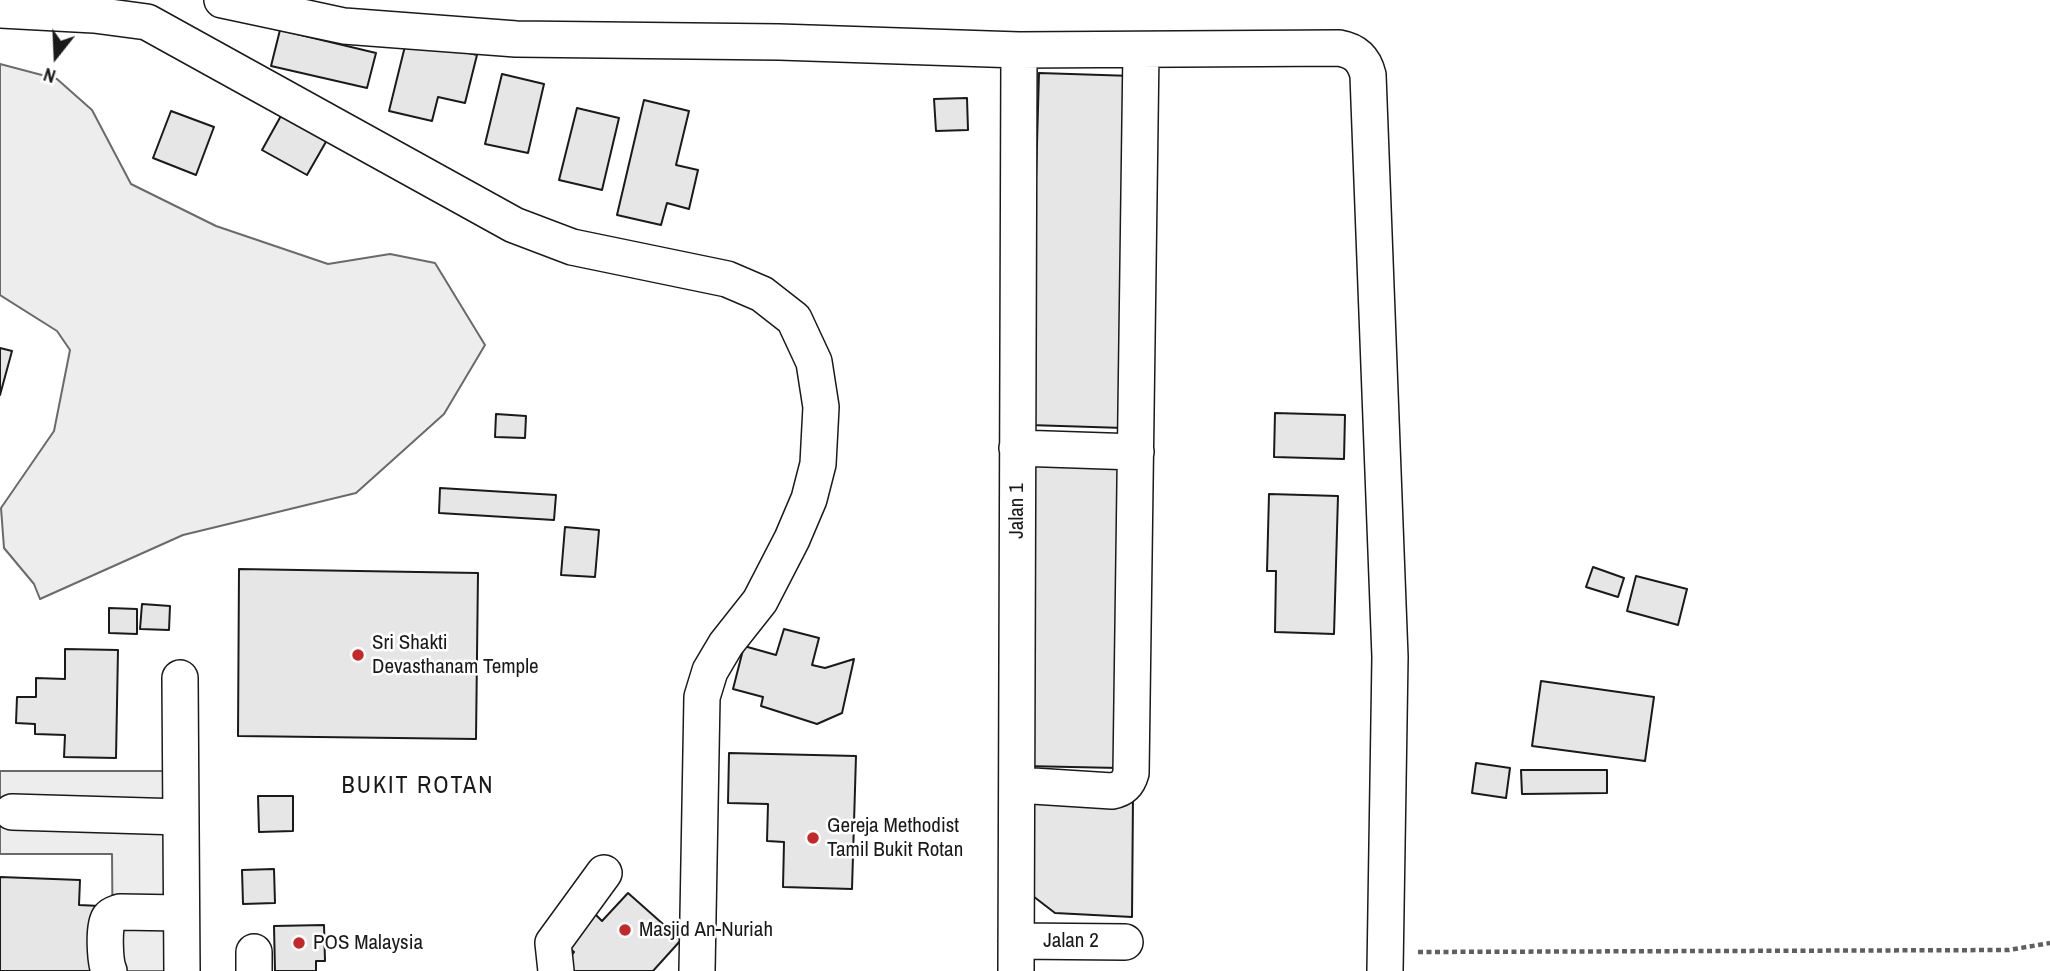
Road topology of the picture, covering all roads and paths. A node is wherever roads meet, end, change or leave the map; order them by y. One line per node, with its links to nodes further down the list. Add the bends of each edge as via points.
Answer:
1 (222, 0): 4 (street, via 344,26 516,38)
2 (0, 10): 3 (street, via 94,15)
3 (158, 11): 21 (street, via 514,225 572,247 727,279 762,294 794,319 814,362 821,407 818,464 792,539 760,601 710,671 702,697)
4 (1019, 50): 5 (street); 6 (street, Jalan 1)
5 (1141, 50): 7 (street); 17 (street, via 1339,48 1350,50 1366,65 1390,657)
6 (1017, 449): 7 (street); 9 (street, Jalan 1)
7 (1136, 452): 9 (street, via 1129,782 1112,791)
8 (180, 678): 11 (street)
9 (1017, 785): 16 (street, Jalan 1)
10 (12, 812): 11 (street)
11 (181, 817): 13 (street)
12 (604, 873): 20 (street, via 553,943)
13 (181, 913): 18 (street, via 120,912 108,919); 19 (street)
14 (1125, 942): 16 (street, Jalan 2)
15 (2050, 943): 17 (path, via 2009,950)
16 (1016, 956)
17 (1385, 962)
18 (109, 971)
19 (182, 971)
20 (556, 971)
21 (697, 971)

